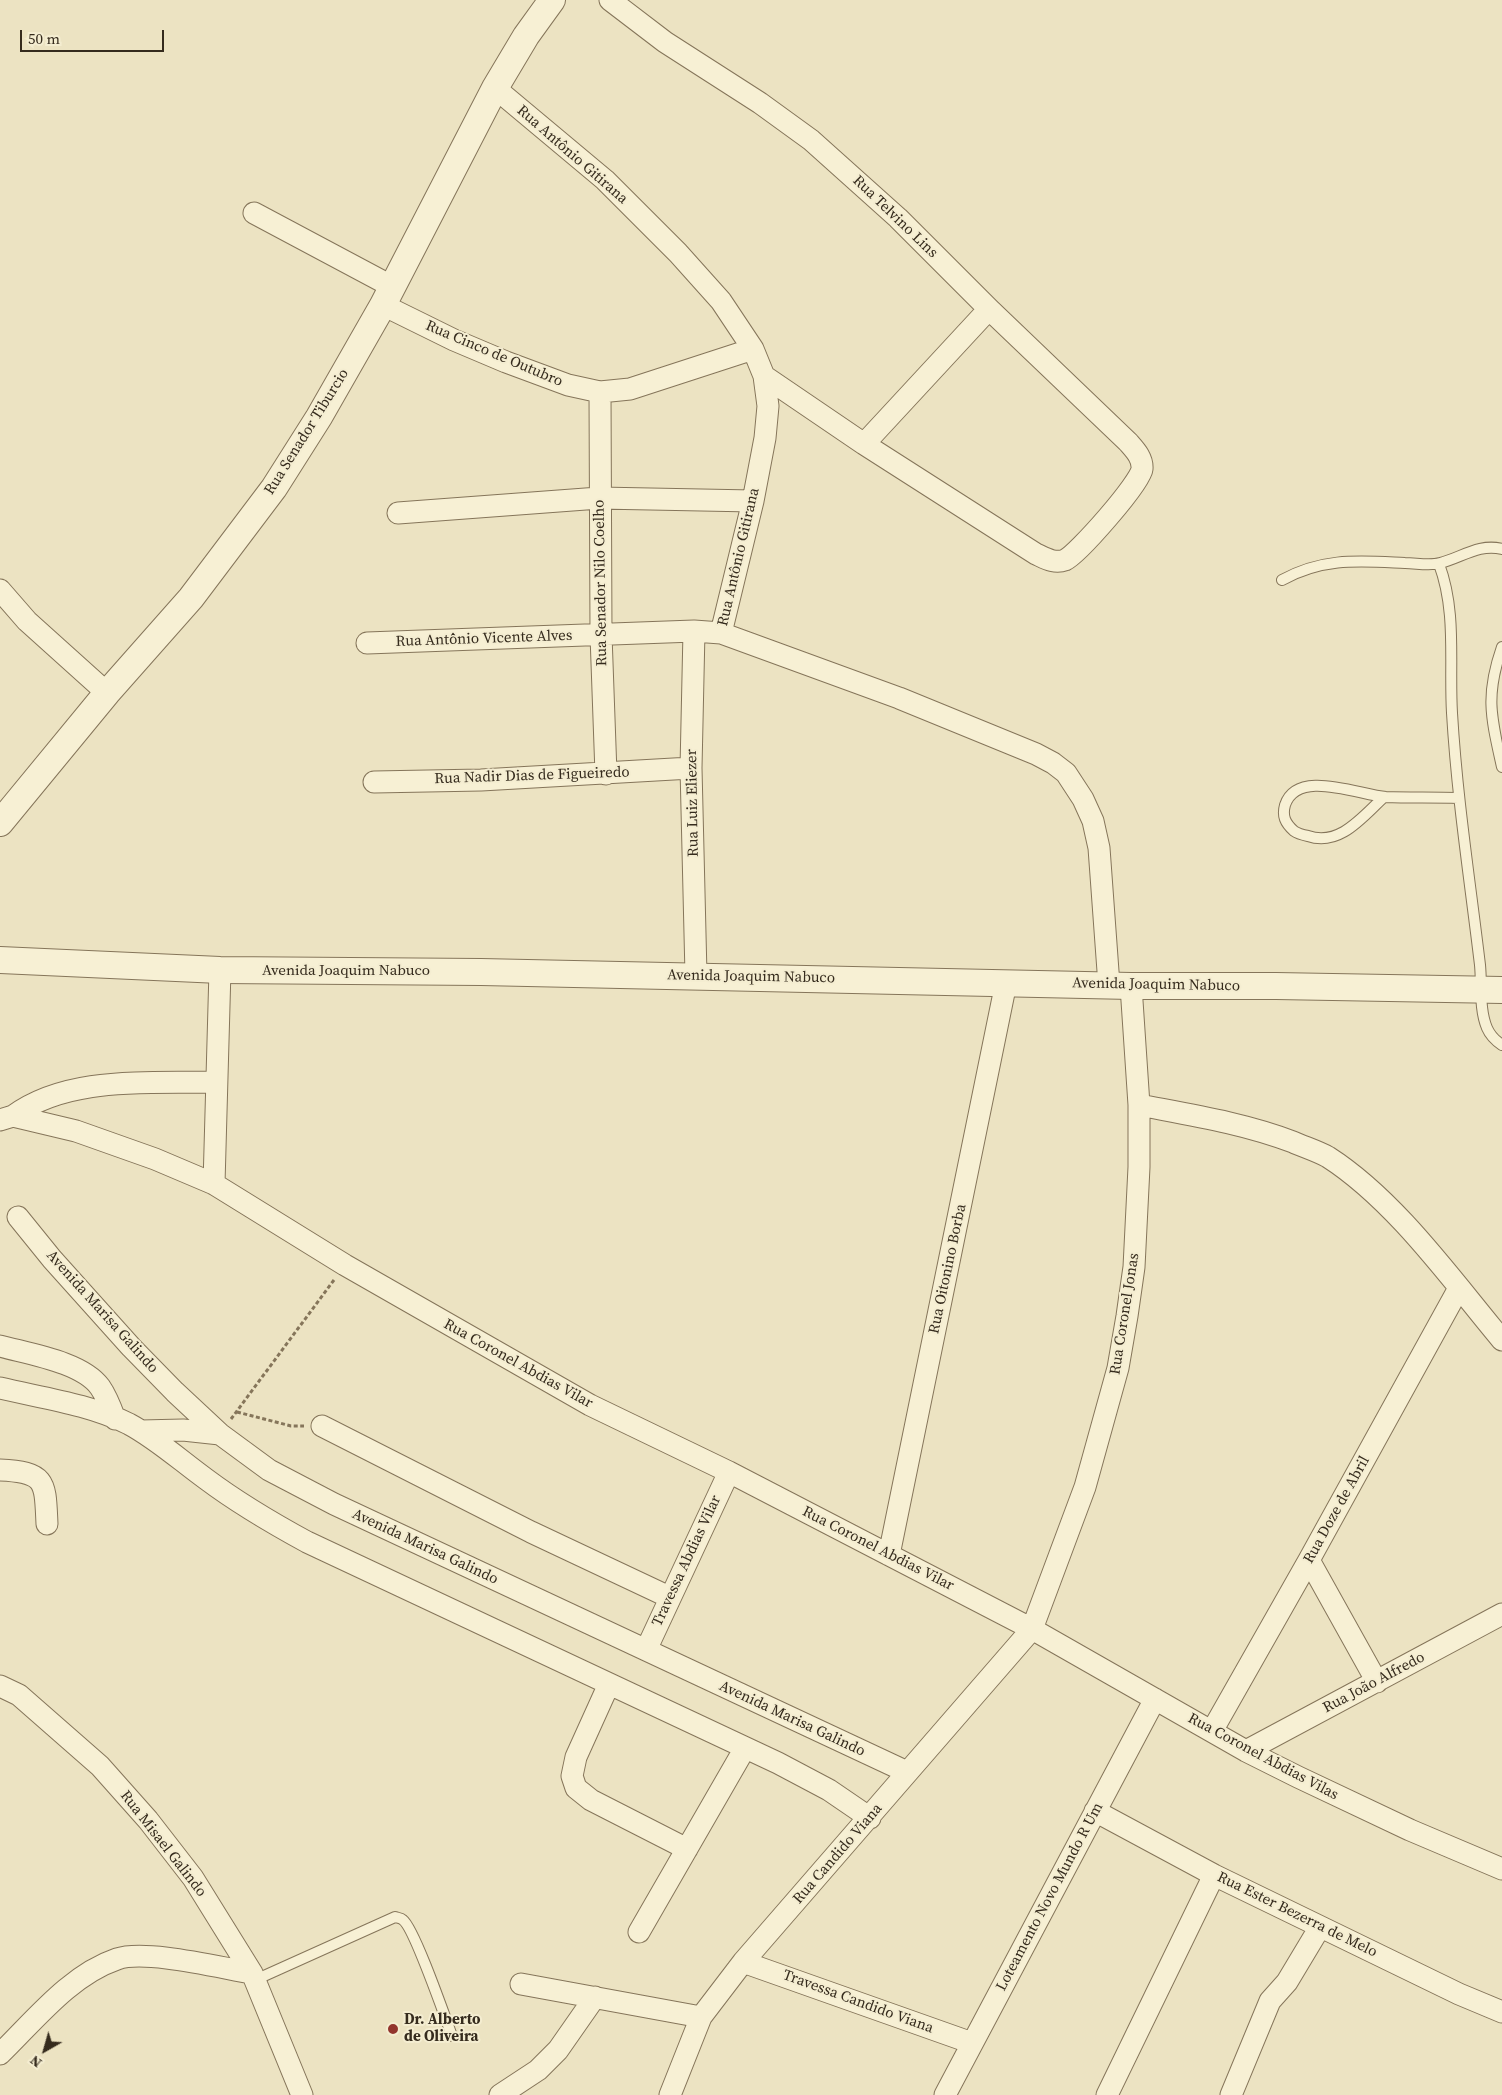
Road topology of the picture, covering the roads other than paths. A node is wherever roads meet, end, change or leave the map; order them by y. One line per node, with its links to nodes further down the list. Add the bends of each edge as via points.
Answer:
1 (552, 0): 3 (street, Rua Senador Tiburcio)
2 (610, 0): 6 (street, Rua Telvino Lins, via 665,42 811,140 898,218)
3 (494, 88): 5 (street, Rua Senador Tiburcio); 7 (street, Rua Antônio Gitirana, via 606,180 639,213 721,301)
4 (254, 213): 5 (street, Rua Cinco de Outubro)
5 (387, 295): 9 (street, Rua Cinco de Outubro, via 454,340 568,385); 23 (street, Rua Senador Tiburcio, via 319,417 274,488 191,598)
6 (989, 309): 10 (street); 10 (street, Rua Telvino Lins, via 1128,442 1141,460 1141,473 1080,548 1065,560 1052,562)
7 (753, 348): 8 (street, Rua Antônio Gitirana); 9 (street, Rua Cinco de Outubro, via 630,389)
8 (764, 376): 10 (street); 12 (street, Rua Antônio Gitirana, via 768,406 765,438)
9 (600, 392): 11 (street, Rua Senador Nilo Coelho)
10 (864, 444)
11 (599, 498): 12 (street); 13 (street); 20 (street, Rua Senador Nilo Coelho)
12 (752, 501): 19 (street, Rua Antônio Gitirana)
13 (398, 513)
14 (1502, 549): 15 (lane, via 1493,547 1470,551)
15 (1439, 564): 16 (lane, via 1352,561 1322,564); 29 (lane, via 1450,607)
16 (1282, 580)
17 (0, 590): 23 (street, via 27,622)
18 (694, 631): 19 (street, Rua Antônio Vicente Alves); 20 (street, Rua Antônio Vicente Alves); 25 (street, Rua Luiz Eliezer)
19 (721, 633): 35 (street, Rua Antônio Gitirana, via 952,718 1036,754 1066,773 1093,820)
20 (601, 635): 21 (street, Rua Antônio Vicente Alves); 26 (street, Rua Senador Nilo Coelho)
21 (367, 643)
22 (1502, 646): 24 (lane, via 1490,695)
23 (107, 693): 30 (street, Rua Senador Tiburcio)
24 (1502, 767)
25 (691, 768): 26 (street, Rua Nadir Dias de Figueiredo); 33 (street, Rua Luiz Eliezer)
26 (606, 774): 27 (street, Rua Nadir Dias de Figueiredo)
27 (374, 782)
28 (1384, 797): 28 (lane, via 1342,788 1309,786 1290,794 1283,812 1286,823 1297,833 1330,838 1345,832); 29 (lane)
29 (1458, 798): 36 (lane)
30 (0, 823)
31 (0, 960): 32 (street, Avenida Joaquim Nabuco)
32 (220, 970): 33 (street, Avenida Joaquim Nabuco); 38 (street)
33 (696, 975): 34 (street, Avenida Joaquim Nabuco)
34 (1006, 984): 35 (street, Avenida Joaquim Nabuco); 54 (street, Rua Oitonino Borba)
35 (1120, 985): 36 (street, Avenida Joaquim Nabuco); 39 (street, Rua Coronel Jonas)
36 (1492, 990): 37 (lane, via 1483,1014 1488,1029)
37 (1502, 1045)
38 (216, 1082): 40 (street, via 115,1085 68,1091 45,1098); 41 (street)
39 (1139, 1105): 43 (street, via 1268,1132 1327,1156 1386,1205); 58 (street, Rua Coronel Jonas, via 1134,1267 1118,1368 1085,1488)
40 (6, 1118): 41 (street, Rua Coronel Abdias Vilar, via 76,1131)
41 (214, 1184): 52 (street, Rua Coronel Abdias Vilar, via 345,1266 590,1405)
42 (18, 1217): 50 (street, Avenida Marisa Galindo, via 131,1347)
43 (1459, 1288): 44 (street); 55 (street, Rua Doze de Abril)
44 (1502, 1340)
45 (0, 1346): 47 (street, via 76,1368 99,1385)
46 (0, 1388): 47 (street, via 64,1402)
47 (115, 1419): 49 (street)
48 (322, 1426): 56 (street, via 531,1532)
49 (141, 1431): 50 (street, via 183,1430); 61 (street, via 228,1495 307,1542)
50 (220, 1434): 59 (street, Avenida Marisa Galindo, via 269,1470 314,1494)
51 (0, 1470): 53 (street, via 28,1473 39,1479 45,1489)
52 (728, 1472): 54 (street, Rua Coronel Abdias Vilar); 56 (street, Travessa Abdias Vilar)
53 (47, 1524)
54 (889, 1555): 58 (street, Rua Coronel Abdias Vilar)
55 (1310, 1560): 60 (street); 64 (street, Rua Doze de Abril)
56 (669, 1597): 59 (street, Travessa Abdias Vilar)
57 (1502, 1614): 60 (street, Rua João Alfredo)
58 (1032, 1629): 63 (street, Rua Coronel Abdias Vilas); 67 (street, Rua Candido Viana)
59 (646, 1650): 67 (street, Avenida Marisa Galindo)
60 (1377, 1682): 66 (street, Rua João Alfredo)
61 (609, 1684): 65 (street); 70 (street, via 576,1757 572,1776 576,1788 591,1800)
62 (0, 1686): 76 (street, Rua Misael Galindo, via 19,1695 100,1766 148,1820 193,1878)
63 (1155, 1699): 64 (street, Rua Coronel Abdias Vilas); 68 (street, Loteamento Novo Mundo R Um)
64 (1212, 1731): 66 (street, Rua Coronel Abdias Vilas)
65 (745, 1748): 69 (street, via 805,1776); 70 (street)
66 (1246, 1751): 71 (street, Rua Coronel Abdias Vilas, via 1394,1823)
67 (907, 1772): 69 (street, Rua Candido Viana)
68 (1095, 1811): 72 (street, Rua Ester Bezerra de Melo); 82 (street, Loteamento Novo Mundo R Um)
69 (870, 1818): 75 (street, Rua Candido Viana)
70 (687, 1849): 74 (street)
71 (1502, 1869)
72 (1214, 1875): 73 (street, Rua Ester Bezerra de Melo); 88 (street)
73 (1320, 1927): 79 (street, Rua Ester Bezerra de Melo); 89 (street, via 1290,1977 1270,2001)
74 (639, 1932)
75 (743, 1962): 80 (street, Rua Candido Viana); 82 (street, Travessa Candido Viana)
76 (254, 1976): 81 (lane, via 395,1917 403,1920 420,1953); 83 (street, via 148,1956 118,1958 86,1974 61,1994); 84 (street, Rua Misael Galindo)
77 (521, 1984): 78 (street)
78 (595, 1997): 80 (street); 85 (street, via 558,2050 538,2070)
79 (1502, 2012)
80 (701, 2017): 86 (street, Rua Candido Viana)
81 (452, 2036)
82 (972, 2043): 87 (street, Loteamento Novo Mundo R Um)
83 (0, 2054)
84 (302, 2095)
85 (500, 2095)
86 (670, 2095)
87 (945, 2095)
88 (1107, 2095)
89 (1232, 2095)

